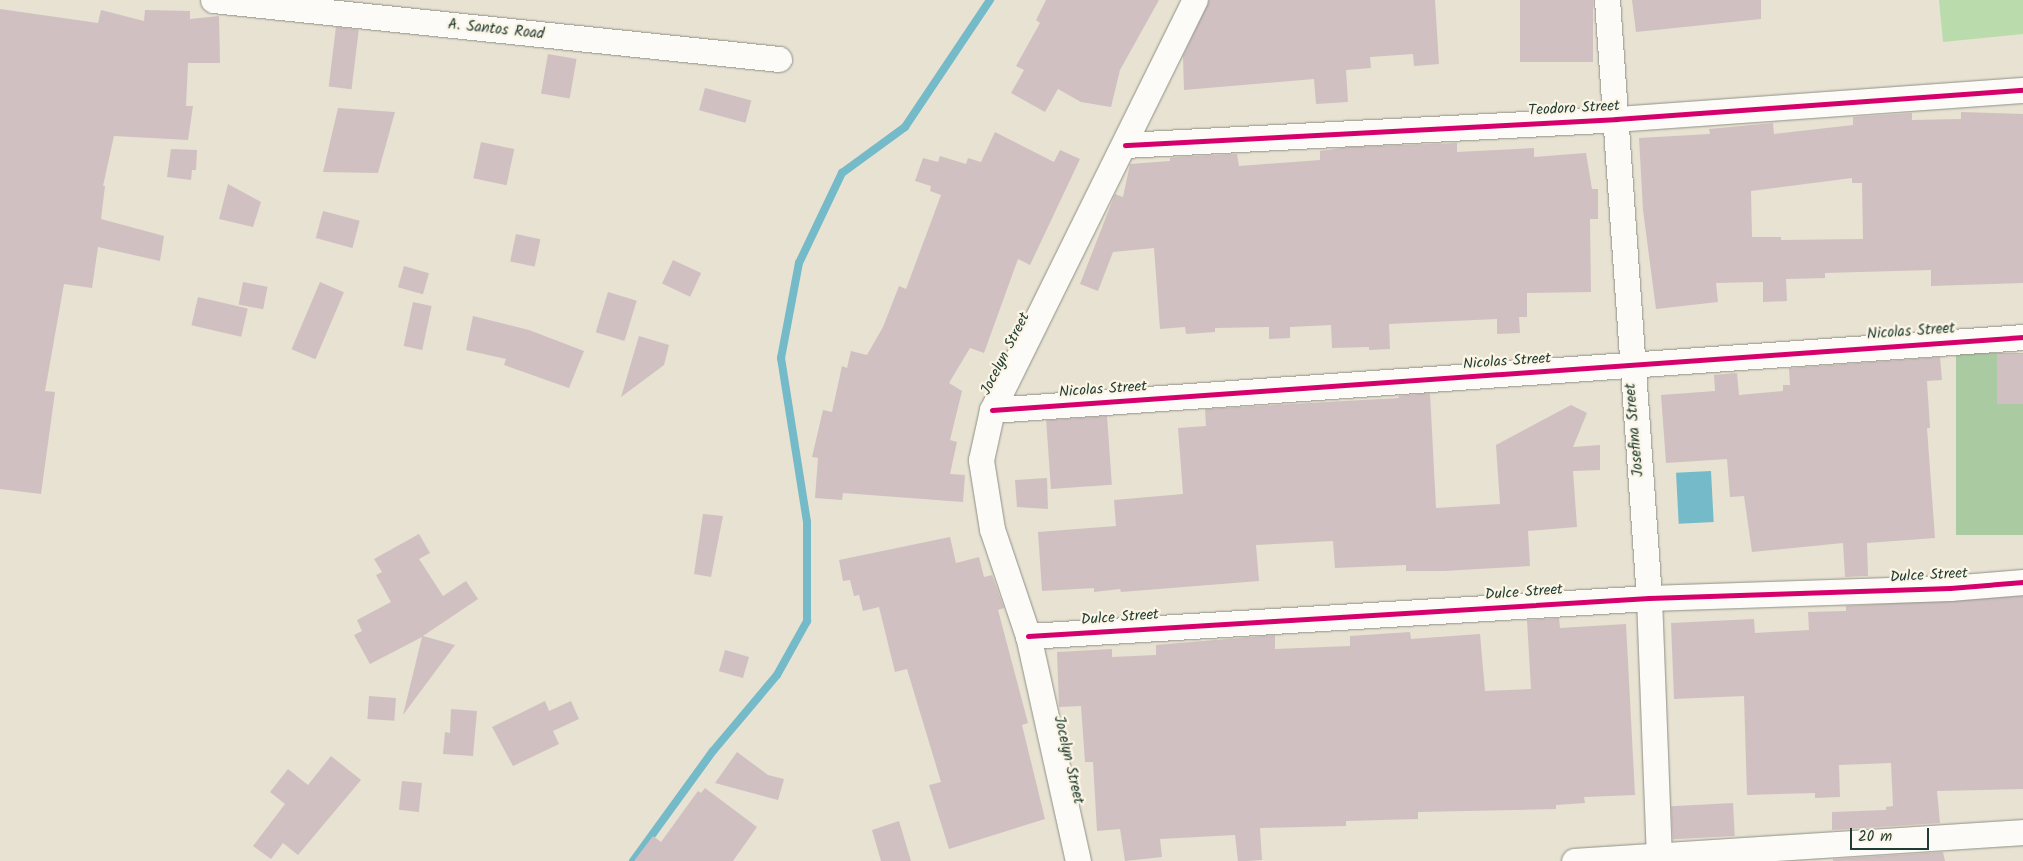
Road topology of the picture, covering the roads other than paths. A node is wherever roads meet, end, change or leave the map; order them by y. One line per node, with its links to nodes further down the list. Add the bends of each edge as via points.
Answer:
1 (213, 0): 4 (street, A. Santos Road)
2 (1195, 0): 7 (street, Jocelyn Street)
3 (1607, 0): 6 (street, Josefina Street)
4 (779, 59)
5 (2023, 90): 6 (street, Teodoro Street)
6 (1616, 119): 7 (street, Teodoro Street); 9 (street, Josefina Street)
7 (1125, 145): 10 (street, Jocelyn Street)
8 (2023, 337): 9 (street, Nicolas Street)
9 (1630, 366): 10 (street, Nicolas Street); 12 (street, Josefina Street)
10 (992, 410): 13 (street, Jocelyn Street, via 981,460 992,529)
11 (2023, 582): 12 (street, Dulce Street, via 1950,588)
12 (1649, 598): 13 (street, Dulce Street); 15 (street, Josefina Street)
13 (1028, 636): 16 (street, Jocelyn Street)
14 (2023, 832): 15 (street)
15 (1659, 858): 17 (street)
16 (1078, 861)
17 (1574, 861)

